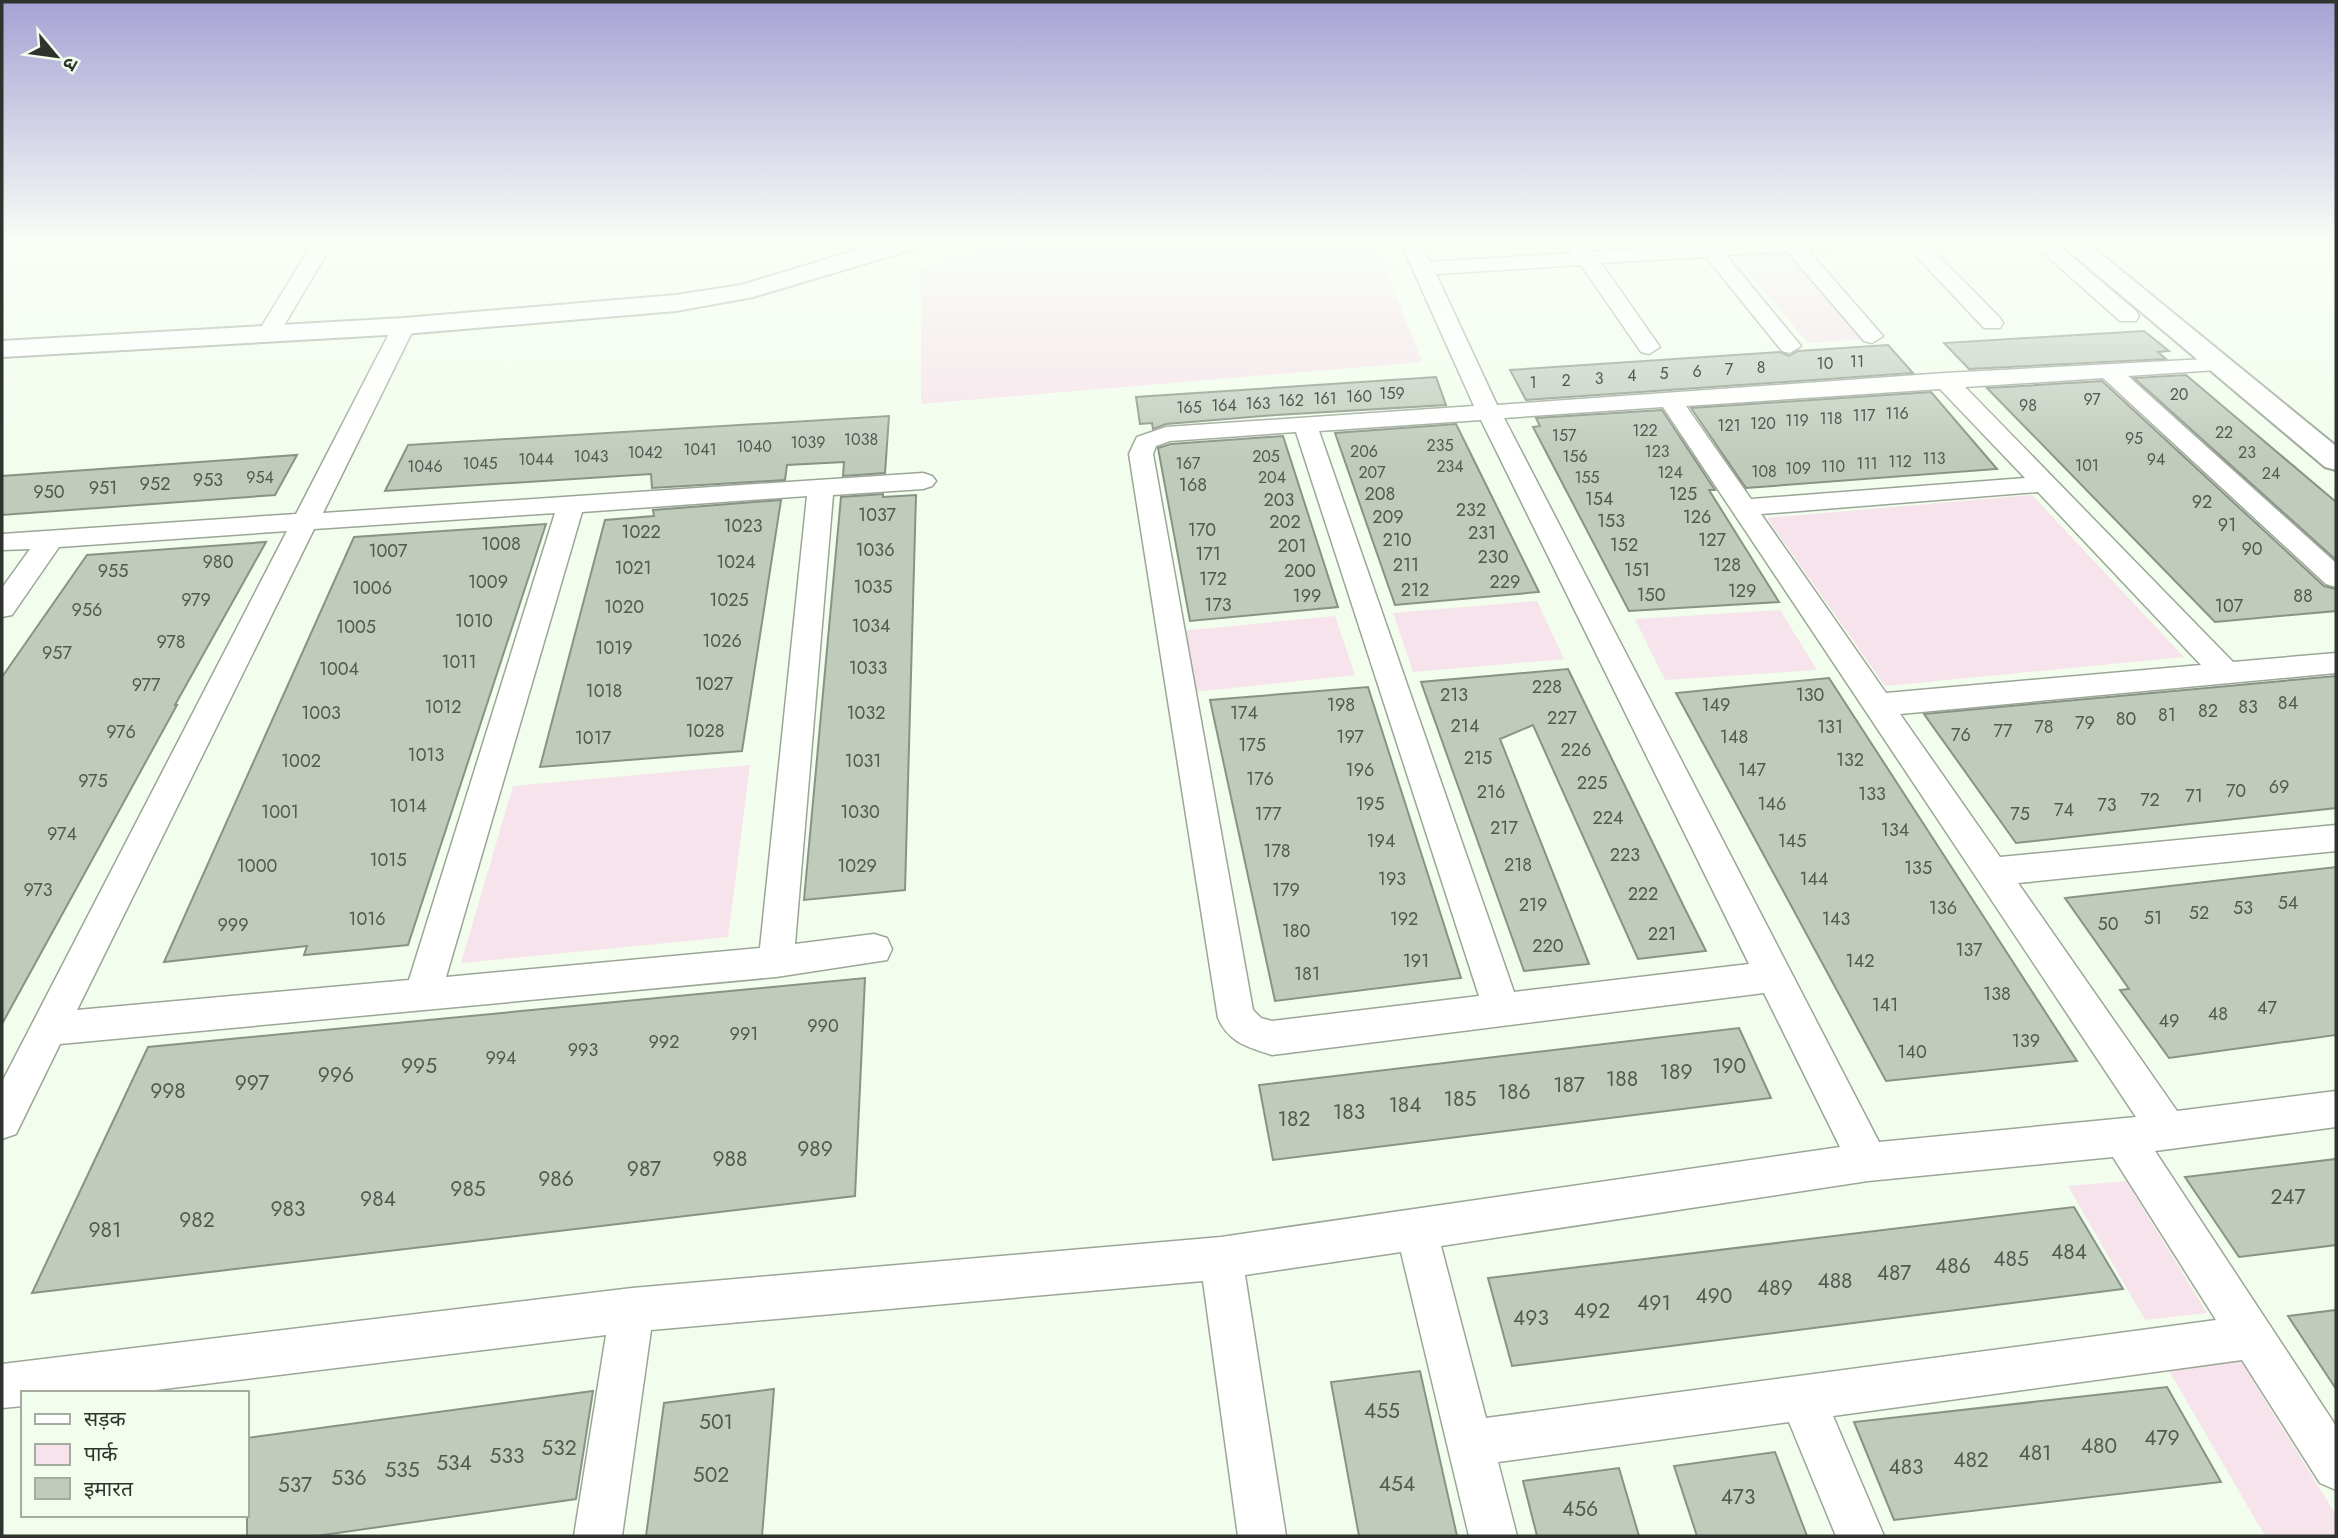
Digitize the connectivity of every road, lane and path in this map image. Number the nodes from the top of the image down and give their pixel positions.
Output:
1 (279, 313) edge
2 (371, 313) edge
3 (555, 313) edge
4 (1444, 313) edge
5 (1625, 313) edge
6 (1763, 313) edge
7 (1852, 313) edge
8 (1982, 313) edge
9 (2124, 313) edge
10 (2156, 313) edge
11 (2175, 313) edge
12 (2128, 316) dead end
13 (273, 323) junction
14 (1992, 323) dead end
15 (2, 327) edge
16 (404, 327) junction
17 (1872, 336) dead end
18 (1790, 346) dead end
19 (1649, 348) dead end
20 (2, 349) edge
21 (2217, 363) junction
22 (2109, 372) junction
23 (1945, 380) junction
24 (1669, 399) junction
25 (1489, 413) junction
26 (1306, 427) junction
27 (2336, 445) edge
28 (2336, 461) edge
29 (923, 481) dead end
30 (2044, 484) junction
31 (821, 486) junction
32 (571, 504) junction
33 (1742, 508) junction
34 (305, 522) junction
35 (50, 540) junction
36 (2, 542) edge
37 (2336, 578) edge
38 (2, 608) edge
39 (2336, 663) edge
40 (2227, 673) junction
41 (1876, 705) junction
42 (2336, 838) edge
43 (1991, 872) junction
44 (874, 949) dead end
45 (776, 962) junction
46 (1773, 976) junction
47 (422, 995) junction
48 (1502, 1009) junction
49 (48, 1030) junction
50 (2336, 1109) edge
51 (2, 1121) edge
52 (2167, 1130) junction
53 (2123, 1137) junction
54 (1868, 1162) junction
55 (1416, 1230) junction
56 (1222, 1258) junction
57 (632, 1310) junction
58 (2252, 1337) junction
59 (2, 1386) edge
60 (1802, 1398) junction
61 (1470, 1443) junction
62 (2334, 1461) edge
63 (598, 1536) edge
64 (1262, 1536) edge
65 (1493, 1536) edge
66 (1860, 1536) edge

1 - 13 street
2 - 13 street
3 - 16 street
4 - 25 street
5 - 19 street
6 - 18 street
7 - 17 street
8 - 14 street
9 - 12 street
10 - 21 street
11 - 27 street
13 - 15 street
13 - 16 street
13 - 20 street
16 - 34 street
21 - 22 street
21 - 28 street
22 - 23 street
22 - 37 street
23 - 24 street
23 - 30 street
24 - 25 street
24 - 33 street
25 - 26 street
25 - 46 street
26 - 48 street
26 - 48 street
29 - 31 street
30 - 33 street
30 - 40 street
31 - 32 street
31 - 45 street
32 - 34 street
32 - 47 street
33 - 41 street
34 - 35 street
34 - 49 street
35 - 36 street
35 - 38 street
39 - 40 street
40 - 41 street
41 - 43 street
42 - 43 street
43 - 52 street
44 - 45 street
45 - 47 street
46 - 48 street
46 - 54 street
47 - 49 street
49 - 51 street
50 - 52 street
52 - 53 street
53 - 54 street
53 - 58 street
54 - 55 street
55 - 56 street
55 - 61 street
56 - 57 street
56 - 64 street
57 - 59 street
57 - 63 street
58 - 60 street
58 - 62 street
60 - 61 street
60 - 66 street
61 - 65 street

